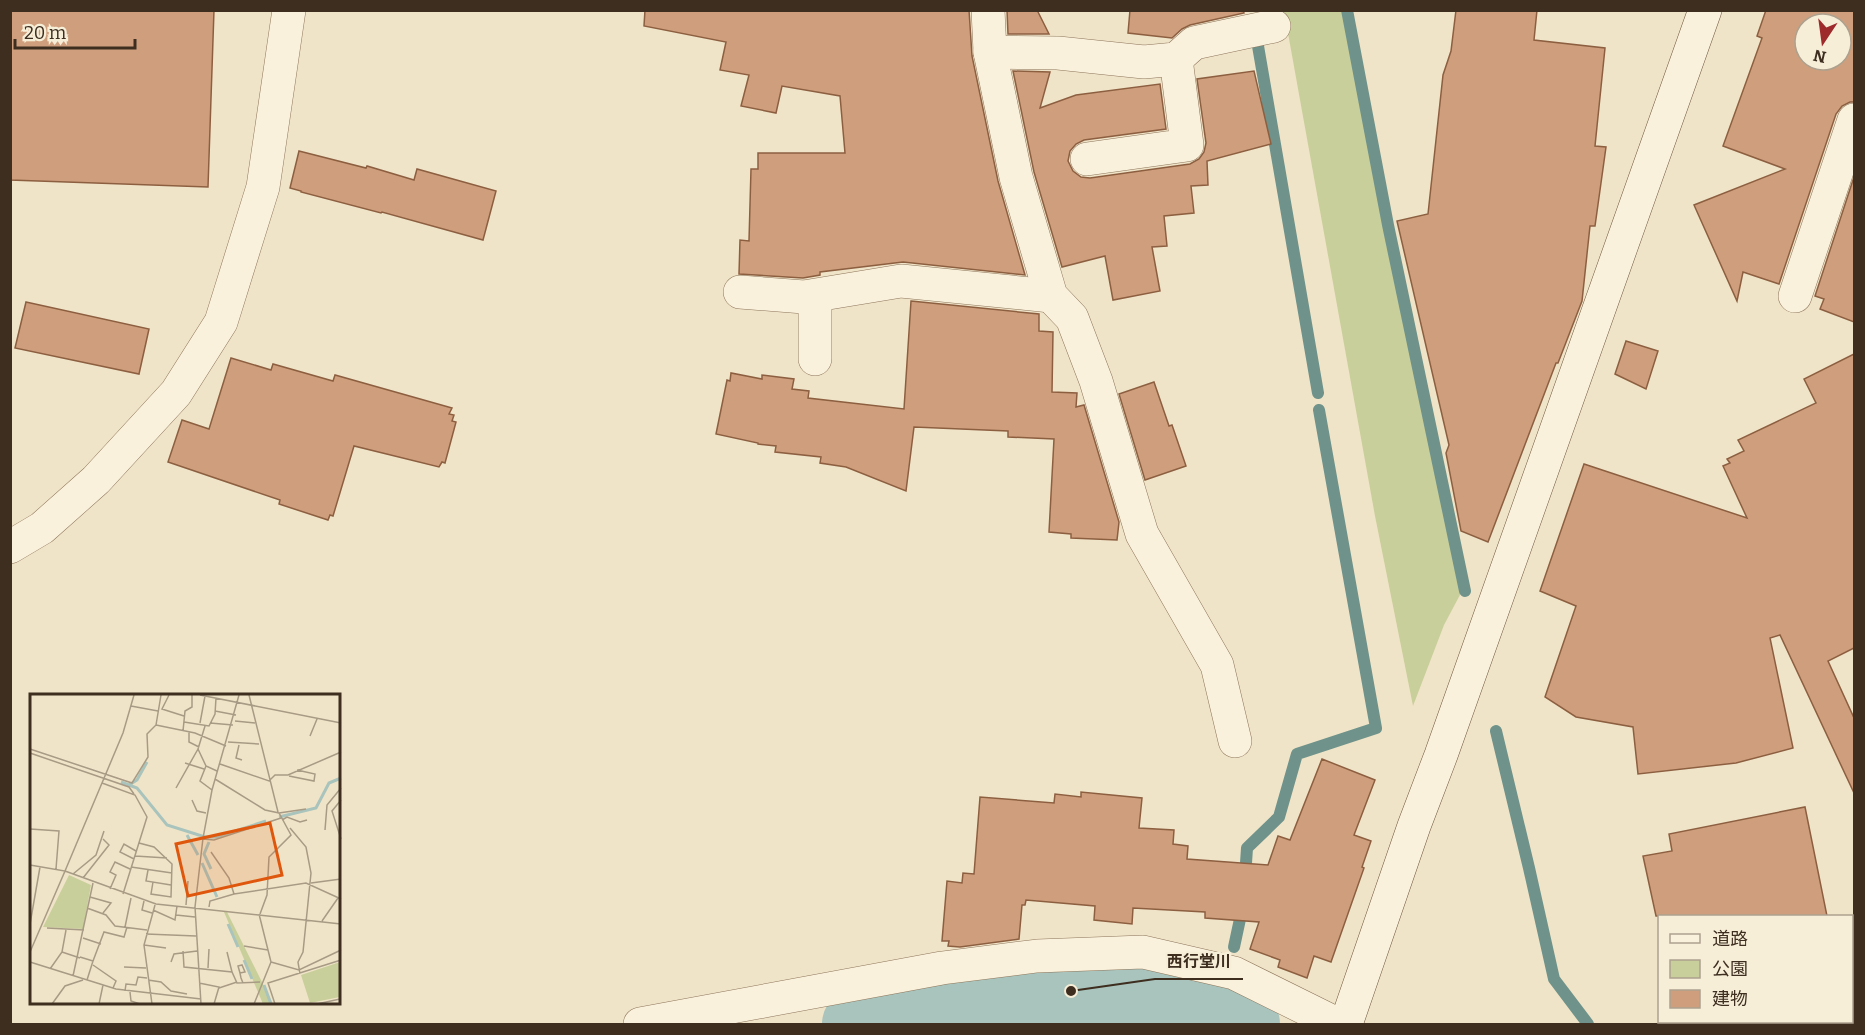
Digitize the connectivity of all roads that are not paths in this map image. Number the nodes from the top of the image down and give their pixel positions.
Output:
1 (289, 10) edge
2 (988, 10) edge
3 (1705, 10) edge
4 (1274, 26) dead end
5 (990, 52) junction
6 (1176, 59) junction
7 (1854, 120) edge
8 (1087, 159) dead end
9 (740, 292) dead end
10 (816, 296) junction
11 (1051, 296) junction
12 (1795, 296) dead end
13 (815, 359) dead end
14 (10, 547) edge
15 (1235, 741) dead end
16 (640, 1024) edge
17 (1336, 1024) edge
18 (1346, 1024) edge

1 - 14 street
2 - 5 street
3 - 18 street
4 - 6 street
5 - 6 street
5 - 11 street
6 - 8 street
7 - 12 street
9 - 10 street
10 - 11 street
10 - 13 street
11 - 15 street
16 - 17 street

